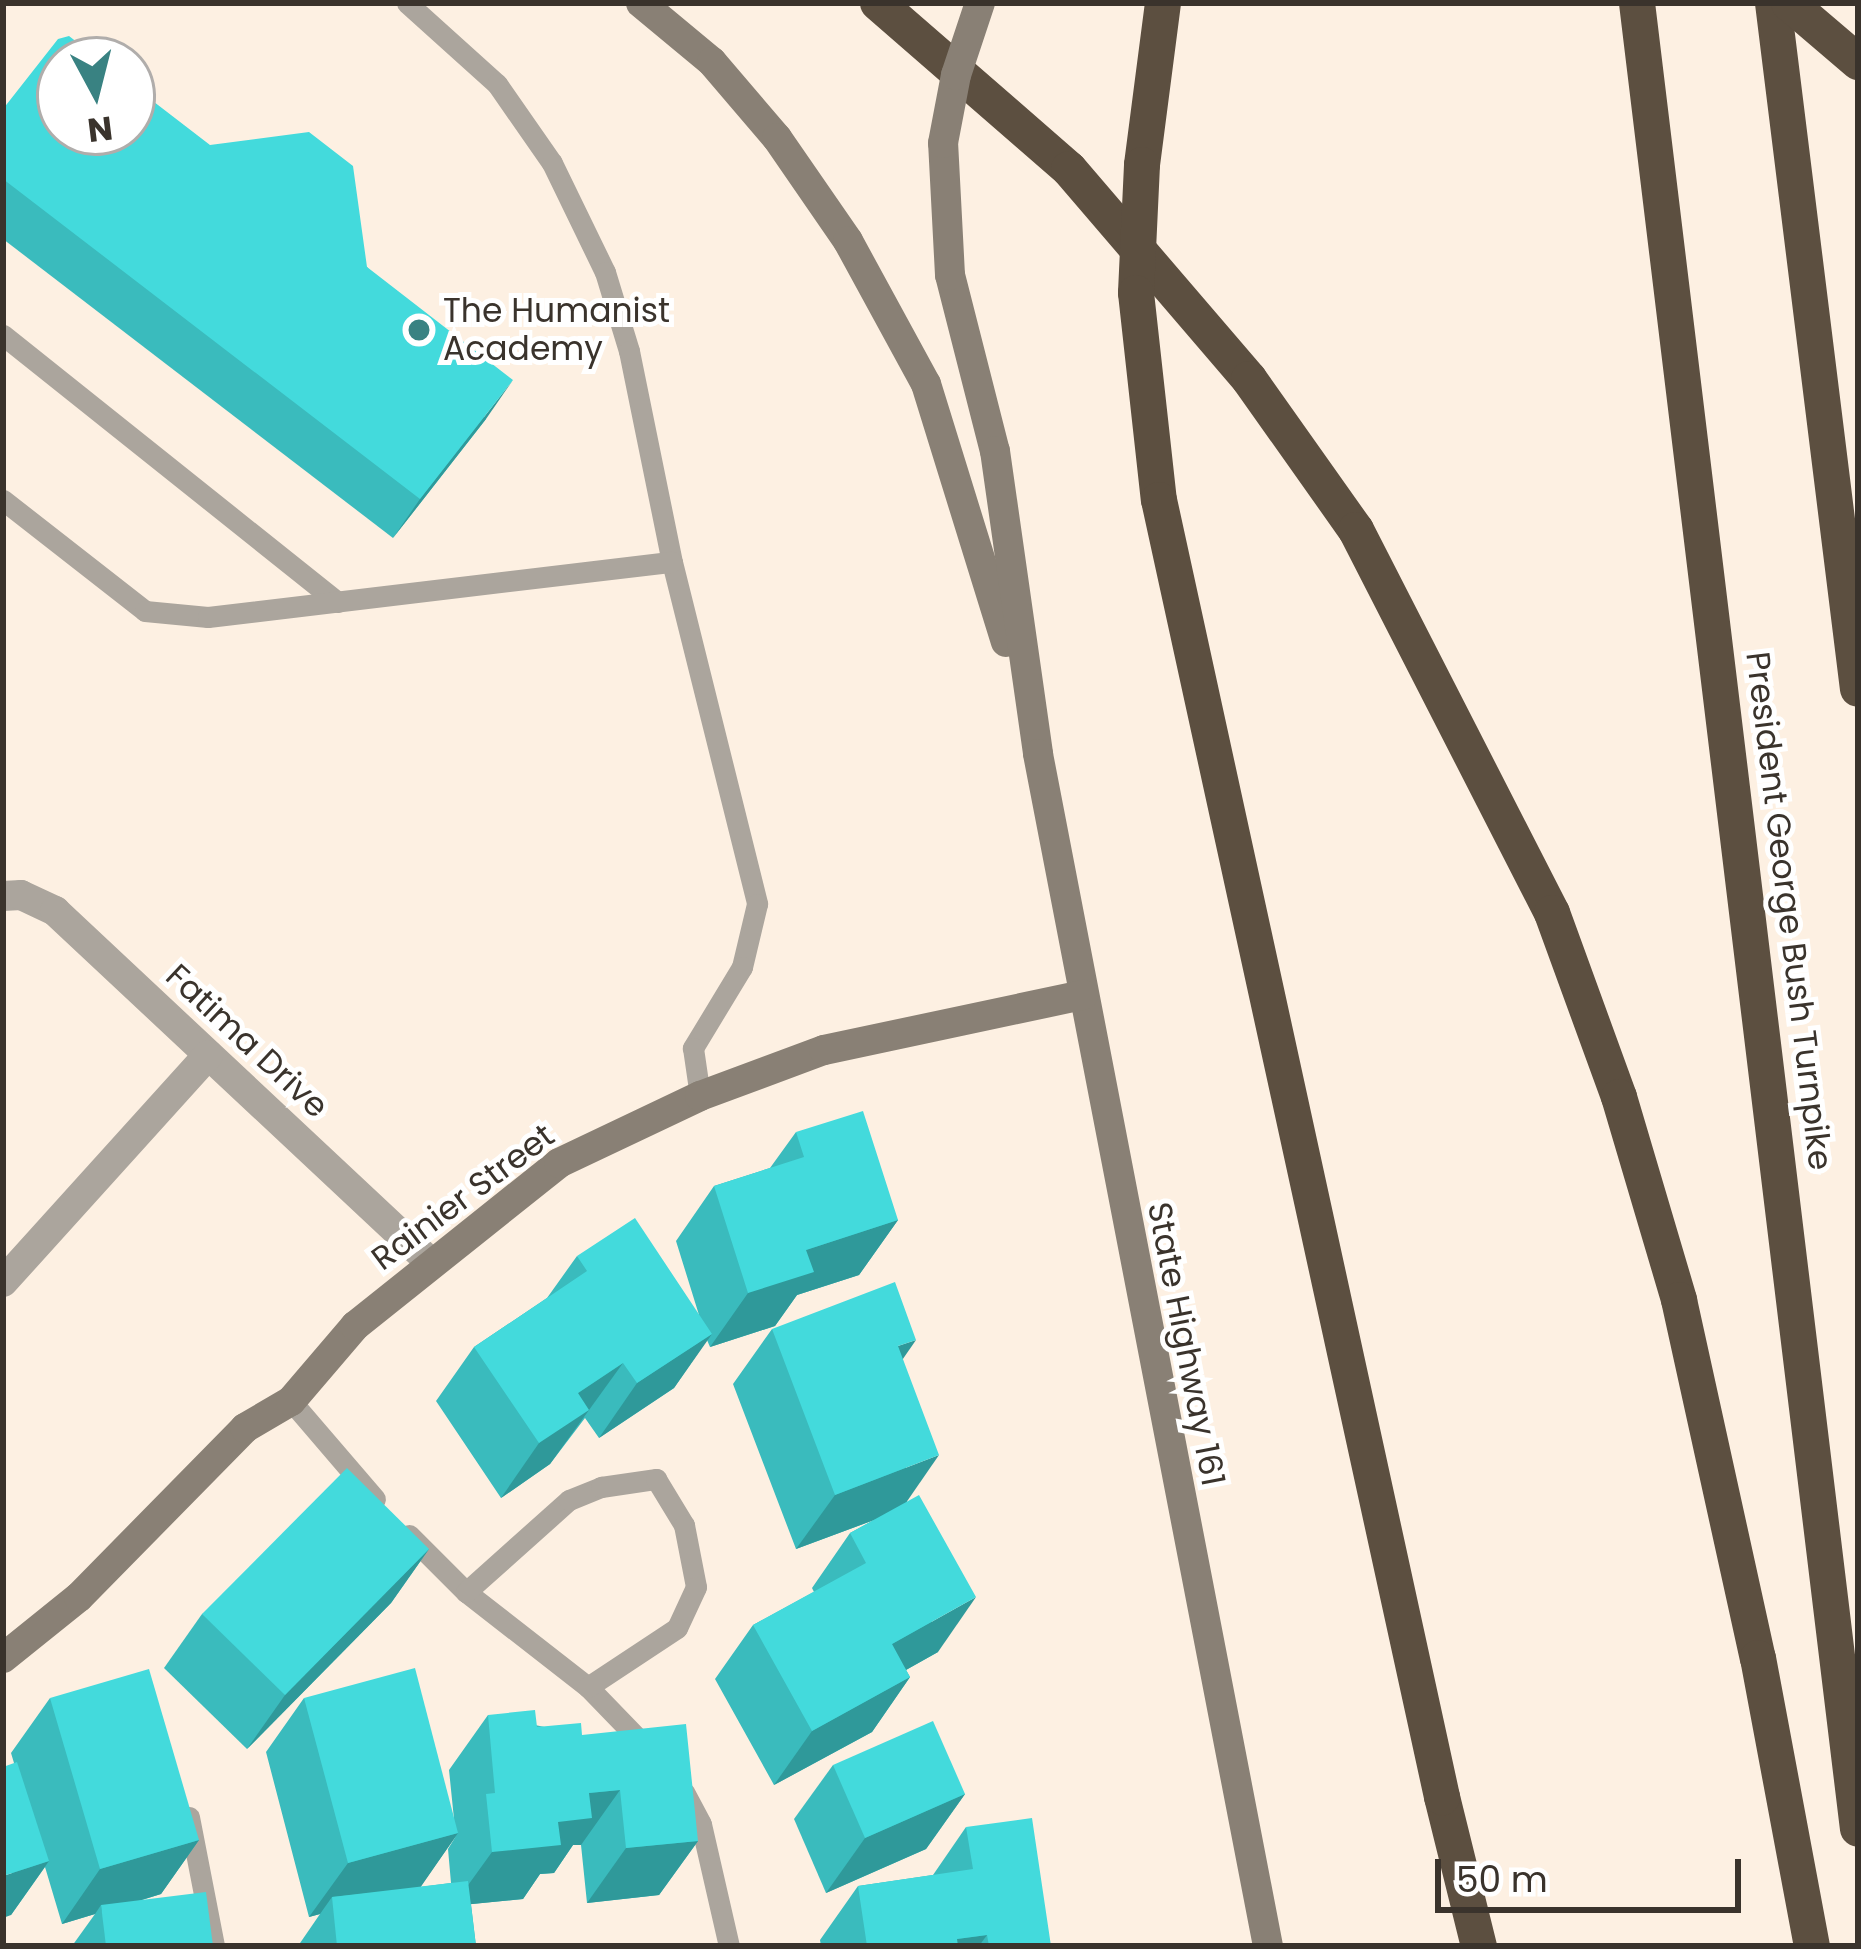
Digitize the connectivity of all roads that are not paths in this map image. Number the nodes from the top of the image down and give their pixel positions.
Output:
1 (407, 3) edge
2 (641, 3) edge
3 (878, 3) edge
4 (980, 3) edge
5 (1163, 3) edge
6 (1636, 3) edge
7 (1773, 3) edge
8 (1789, 3) edge
9 (1858, 62) edge
10 (3, 335) edge
11 (3, 500) edge
12 (672, 562) junction
13 (338, 602) junction
14 (1858, 688) edge
15 (1038, 754) junction
16 (3, 896) edge
17 (1083, 995) junction
18 (208, 1055) junction
19 (700, 1096) junction
20 (430, 1262) junction
21 (3, 1282) edge
22 (291, 1401) junction
23 (466, 1592) junction
24 (3, 1658) edge
25 (588, 1688) junction
26 (188, 1815) edge
27 (1858, 1829) edge
28 (214, 1946) edge
29 (729, 1946) edge
30 (1268, 1946) edge
31 (1479, 1946) edge
32 (1812, 1946) edge

1 - 12 lane
2 - 15 main road
3 - 32 highway
4 - 15 main road, bridge
5 - 31 highway, bridge
6 - 27 highway, President George Bush Turnpike
7 - 14 highway
8 - 9 highway
10 - 13 lane
11 - 13 lane
12 - 13 lane
12 - 19 lane
15 - 17 main road, State Highway 161
16 - 18 street, Fatima Drive
17 - 19 main road, Rainier Street
17 - 30 main road, State Highway 161
18 - 20 street, Fatima Drive
18 - 21 street
19 - 20 main road, Rainier Street
20 - 22 main road, Rainier Street
22 - 23 lane
22 - 24 main road, Rainier Street
23 - 25 lane
23 - 25 lane
25 - 29 lane
26 - 28 lane

